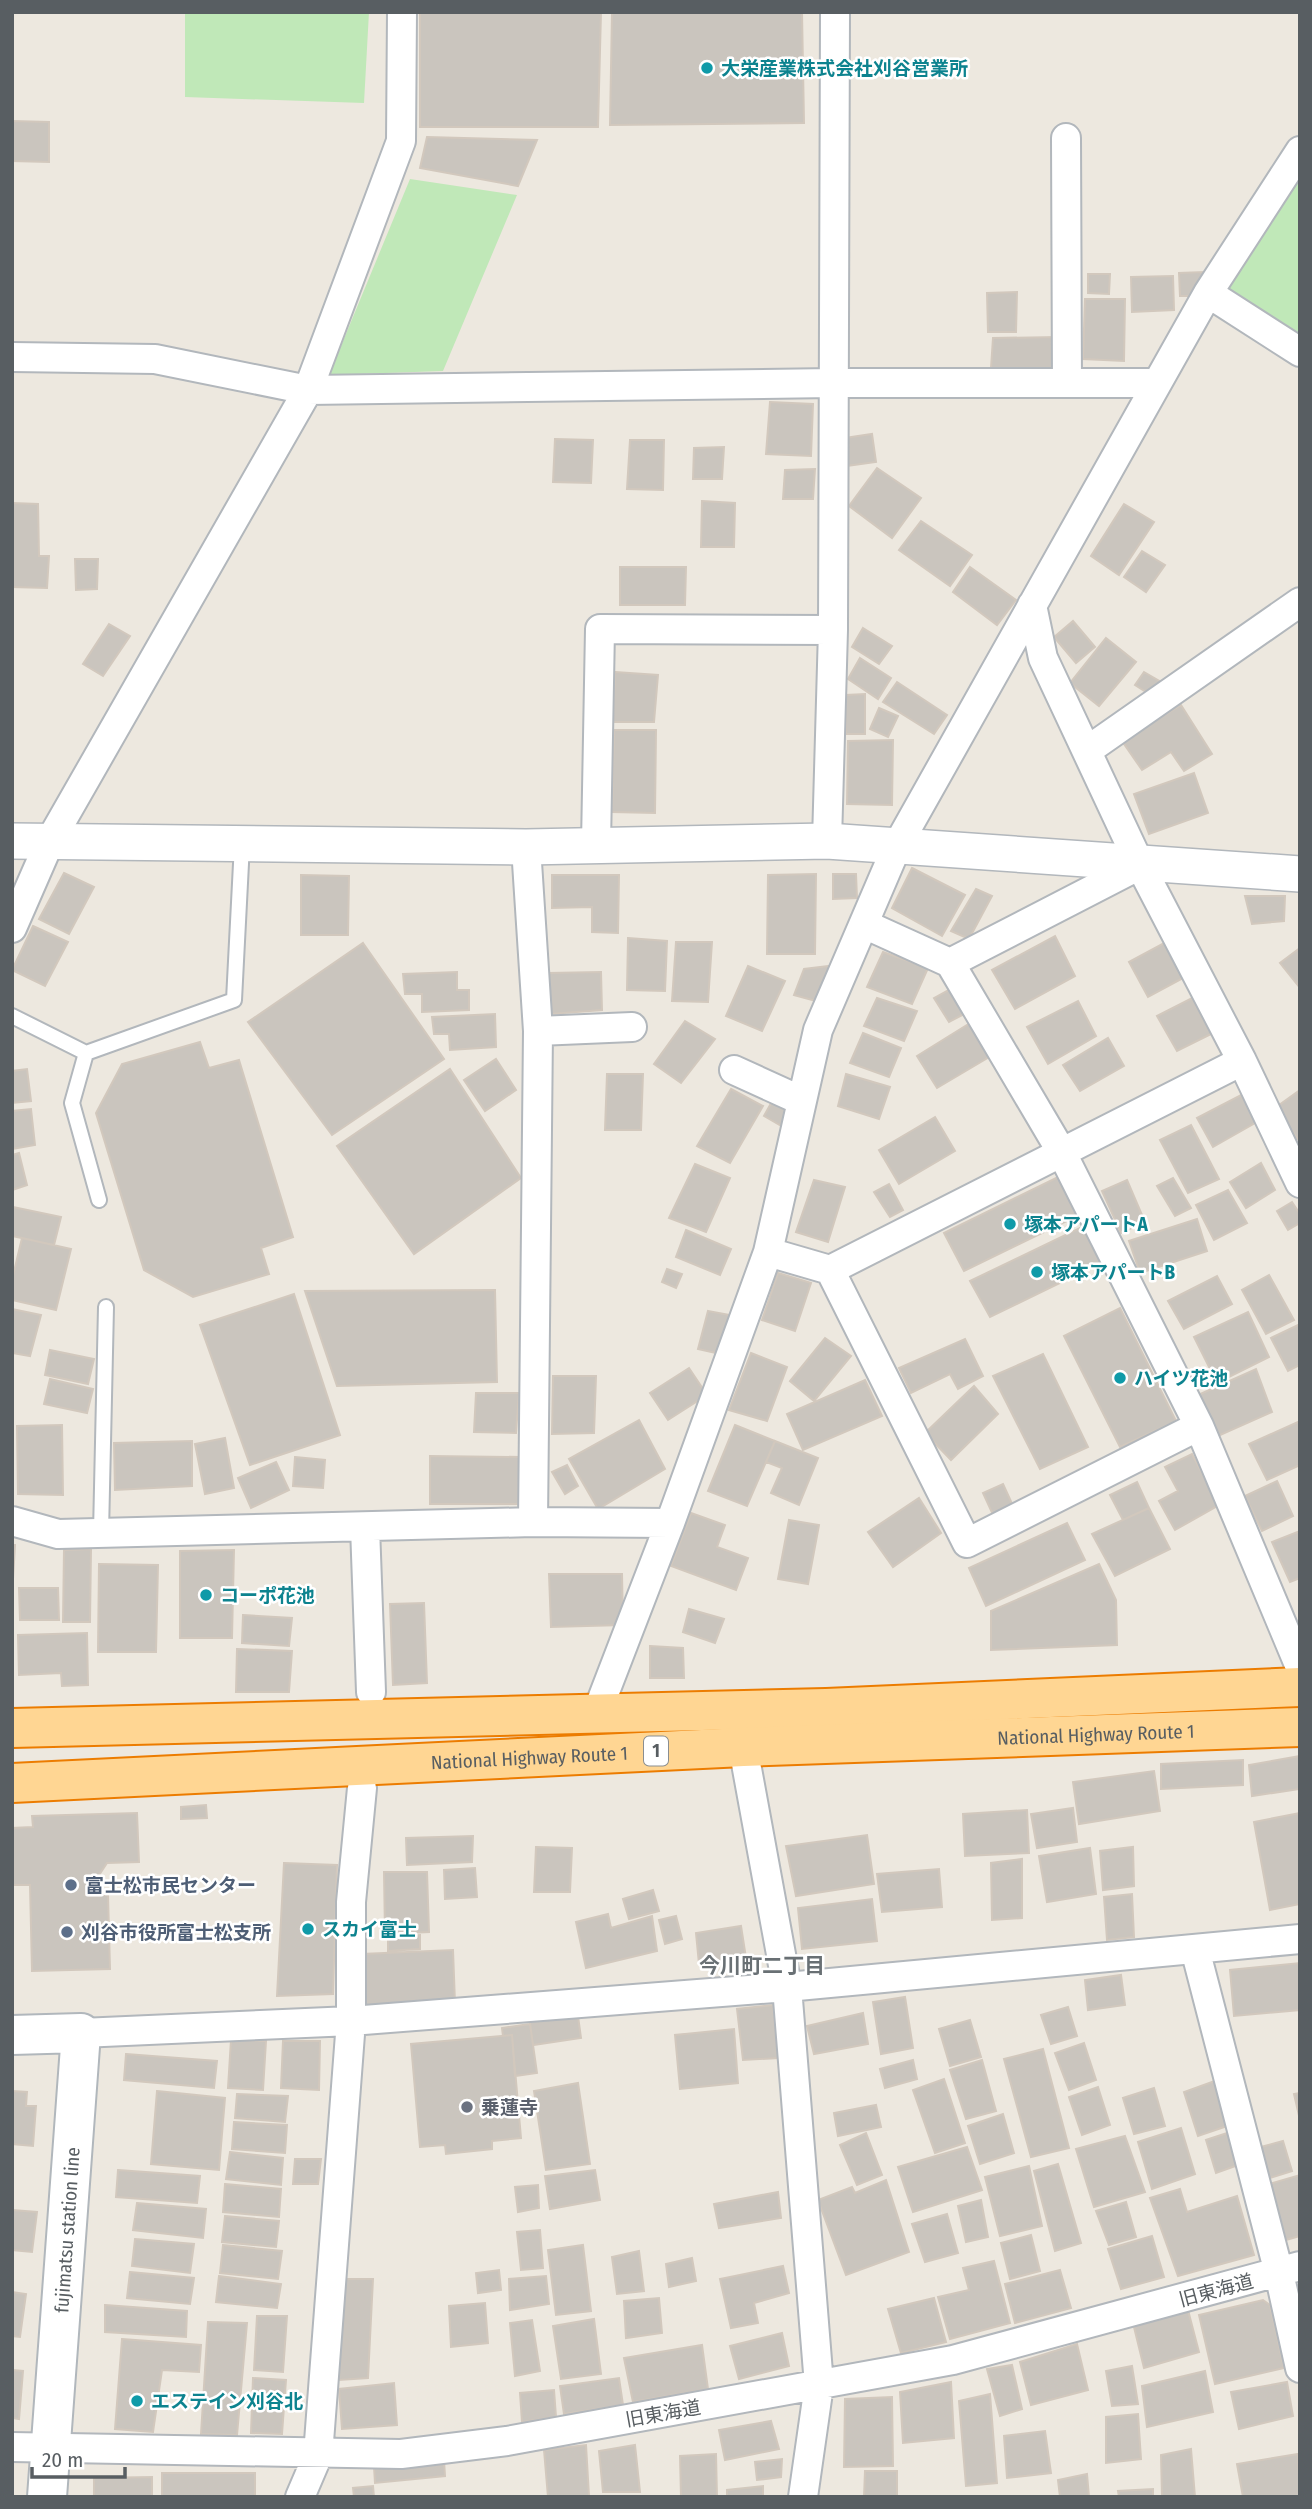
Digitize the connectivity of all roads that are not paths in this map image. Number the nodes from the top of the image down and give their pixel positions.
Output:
1 (402, 12) edge
2 (835, 12) edge
3 (1066, 138) dead end
4 (1300, 151) edge
5 (1208, 293) junction
6 (1300, 352) edge
7 (12, 357) edge
8 (833, 383) junction
9 (1067, 383) junction
10 (1156, 383) junction
11 (308, 390) junction
12 (1300, 603) edge
13 (1032, 605) junction
14 (832, 630) junction
15 (1088, 750) junction
16 (12, 841) edge
17 (50, 841) junction
18 (827, 841) junction
19 (242, 843) junction
20 (596, 844) junction
21 (526, 846) junction
22 (897, 846) junction
23 (1140, 865) junction
24 (1300, 874) edge
25 (864, 924) junction
26 (12, 928) edge
27 (950, 963) junction
28 (12, 1016) edge
29 (632, 1027) dead end
30 (538, 1031) junction
31 (86, 1053) junction
32 (1242, 1061) junction
33 (734, 1070) dead end
34 (802, 1101) junction
35 (1061, 1151) junction
36 (1300, 1183) edge
37 (99, 1200) dead end
38 (768, 1252) junction
39 (830, 1270) junction
40 (106, 1307) dead end
41 (1199, 1426) junction
42 (12, 1521) edge
43 (533, 1522) junction
44 (670, 1523) junction
45 (365, 1527) junction
46 (101, 1533) junction
47 (1300, 1667) edge
48 (1300, 1687) edge
49 (371, 1692) dead end
50 (596, 1715) junction
51 (1300, 1727) edge
52 (12, 1728) edge
53 (743, 1747) junction
54 (12, 1783) edge
55 (362, 1788) dead end
56 (1300, 1940) edge
57 (1195, 1949) junction
58 (787, 1987) junction
59 (351, 2021) junction
60 (81, 2032) junction
61 (12, 2035) edge
62 (1289, 2269) edge
63 (1300, 2368) edge
64 (819, 2385) junction
65 (12, 2447) edge
66 (52, 2449) junction
67 (318, 2455) junction
68 (47, 2497) edge
69 (299, 2497) edge
70 (803, 2497) edge

1 - 11 street
2 - 8 street
3 - 9 street
4 - 5 street
5 - 6 street
5 - 10 street
7 - 11 street
8 - 9 street
8 - 11 street
8 - 14 street
9 - 10 street
10 - 13 street
11 - 17 street
12 - 15 street
13 - 15 street
13 - 22 street
14 - 18 street
14 - 20 street
15 - 23 street
16 - 17 street
17 - 19 street
17 - 26 street
18 - 20 street
18 - 22 street
19 - 21 street
19 - 31 lane
20 - 21 street
21 - 30 street
22 - 23 street
22 - 25 street
23 - 24 street
23 - 27 street
23 - 32 street
25 - 27 street
25 - 34 street
27 - 35 street
28 - 31 lane
29 - 30 street
30 - 43 street
31 - 37 lane
32 - 35 street
32 - 36 street
33 - 34 street
34 - 38 street
35 - 39 street
35 - 41 street
38 - 39 street
38 - 44 street
39 - 41 street
40 - 46 lane
41 - 47 street
42 - 46 street
43 - 44 street
43 - 45 street
44 - 50 street
45 - 46 street
45 - 49 street
48 - 50 highway, National Highway Route 1 / 1
50 - 52 highway, National Highway Route 1 / 1
51 - 53 highway, National Highway Route 1 / 1
53 - 54 highway, National Highway Route 1 / 1
53 - 58 street
55 - 59 street
56 - 57 street
57 - 58 street
57 - 62 street
58 - 59 street
58 - 64 street
59 - 60 street
59 - 67 street
60 - 61 main road
60 - 66 main road, fujimatsu station line
62 - 63 street
62 - 64 street, 旧東海道
64 - 67 street, 旧東海道
64 - 70 street
65 - 66 street, 旧東海道
66 - 67 street, 旧東海道
66 - 68 main road, fujimatsu station line
67 - 69 street

